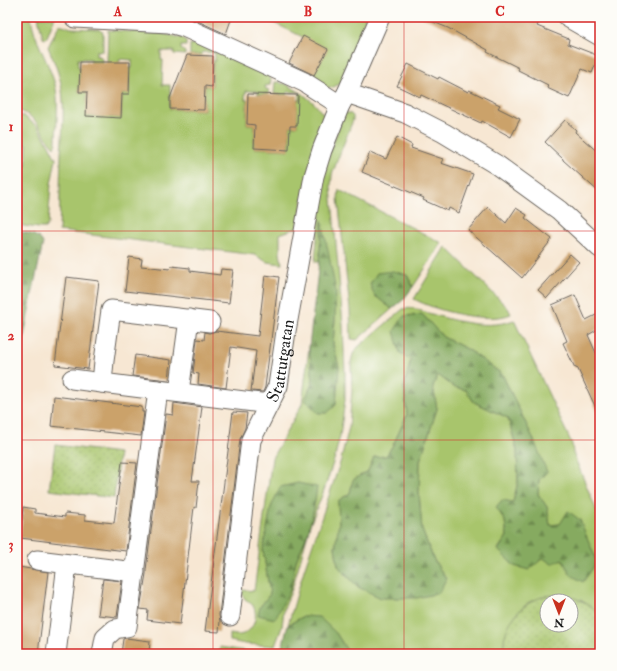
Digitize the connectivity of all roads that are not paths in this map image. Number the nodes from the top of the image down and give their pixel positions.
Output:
1 (74, 17) edge
2 (380, 17) edge
3 (567, 17) edge
4 (600, 36) edge
5 (344, 99) junction
6 (600, 248) edge
7 (189, 319) junction
8 (210, 322) dead end
9 (72, 379) dead end
10 (102, 383) junction
11 (158, 390) junction
12 (179, 392) junction
13 (269, 404) junction
14 (37, 560) dead end
15 (67, 564) junction
16 (135, 572) junction
17 (230, 616) dead end
18 (56, 654) edge
19 (102, 654) edge

1 - 5 street
2 - 5 street, Stattutgatan
3 - 4 street
5 - 6 street
5 - 13 street, Stattutgatan
7 - 8 street
7 - 10 street
7 - 12 street
9 - 10 street
10 - 11 street
11 - 12 street
11 - 16 street
12 - 13 street
13 - 17 street, Stattutgatan
14 - 15 street
15 - 16 street
15 - 18 street
16 - 19 street

